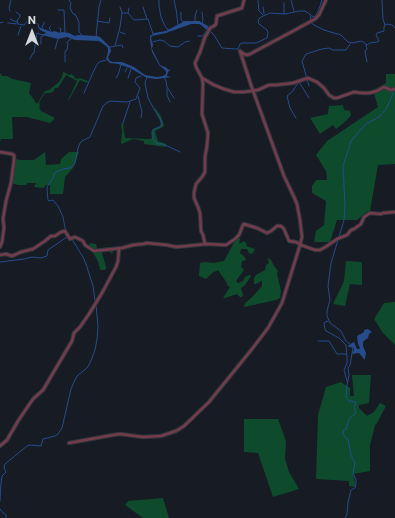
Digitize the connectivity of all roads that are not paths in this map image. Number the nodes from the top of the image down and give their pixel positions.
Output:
1 (244, 0) edge
2 (326, 0) edge
3 (202, 78) junction
4 (395, 90) edge
5 (253, 92) junction
6 (0, 152) edge
7 (395, 212) edge
8 (205, 244) junction
9 (300, 245) junction
10 (0, 247) edge
11 (119, 248) junction
12 (0, 255) edge
13 (69, 443) dead end
14 (0, 446) edge

1 - 3 street
2 - 5 street
3 - 5 street
3 - 8 street
4 - 5 street
5 - 9 street
6 - 10 street
7 - 9 street
8 - 9 street
8 - 11 street
9 - 13 street
11 - 12 street
11 - 14 street

